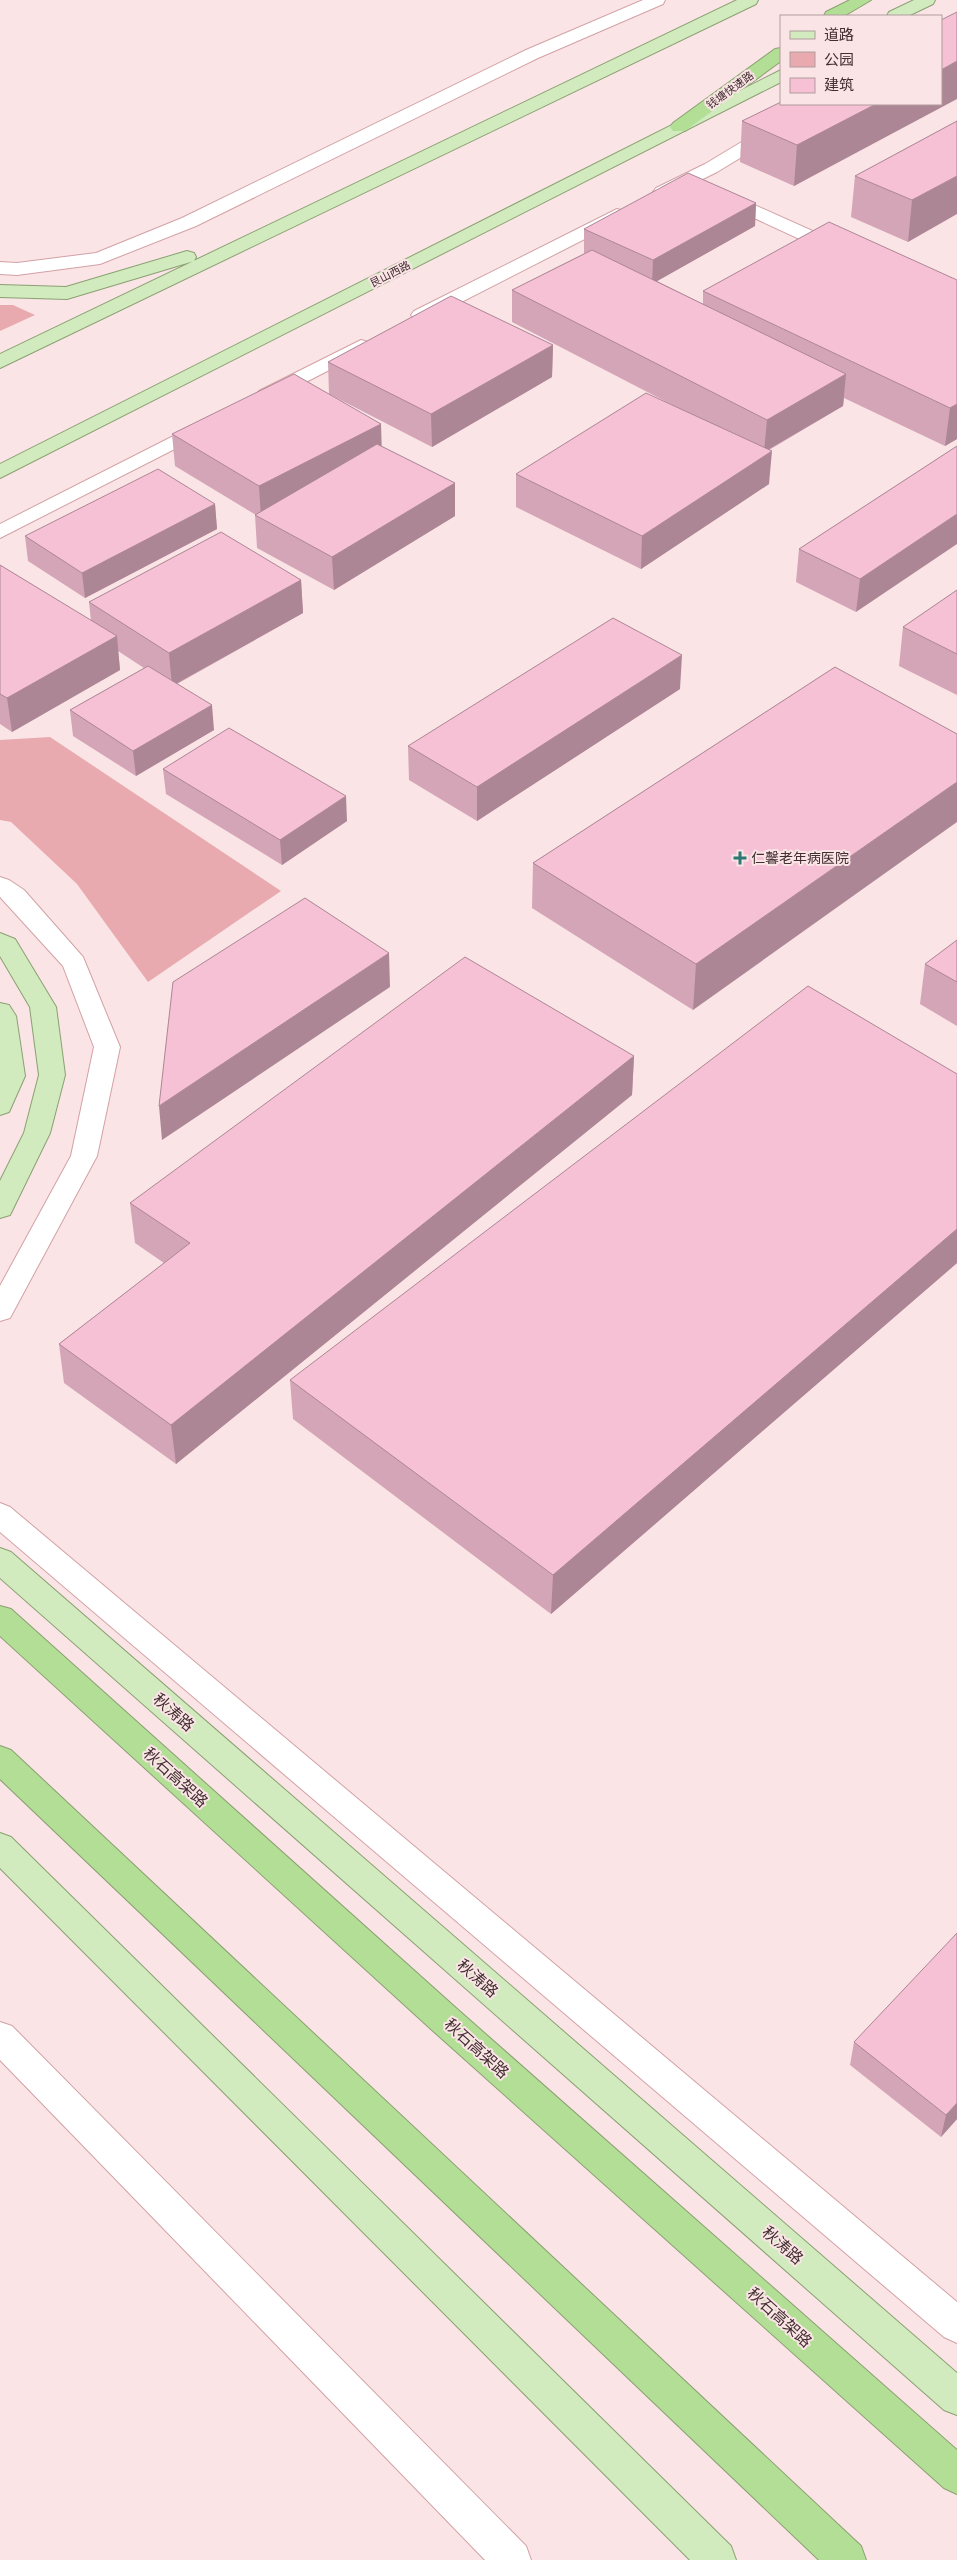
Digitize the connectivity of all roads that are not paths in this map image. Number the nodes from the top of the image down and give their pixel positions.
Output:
1 (657, 0) edge
2 (750, 0) edge
3 (863, 0) edge
4 (927, 0) edge
5 (834, 15) edge
6 (897, 15) edge
7 (780, 54) edge
8 (780, 76) edge
9 (815, 105) edge
10 (679, 127) junction
11 (686, 180) junction
12 (267, 232) junction
13 (858, 259) edge
14 (0, 268) edge
15 (0, 291) edge
16 (403, 324) edge
17 (377, 338) edge
18 (0, 362) edge
19 (245, 405) edge
20 (219, 419) edge
21 (0, 472) edge
22 (0, 532) edge
23 (0, 885) edge
24 (0, 941) edge
25 (0, 1012) edge
26 (0, 1106) edge
27 (0, 1208) edge
28 (0, 1311) edge
29 (0, 1515) edge
30 (0, 1560) edge
31 (0, 1618) edge
32 (0, 1759) edge
33 (0, 1847) edge
34 (0, 2037) edge
35 (957, 2325) edge
36 (957, 2397) edge
37 (957, 2475) edge
38 (512, 2560) edge
39 (717, 2560) edge
40 (847, 2560) edge

1 - 14 street
2 - 12 main road
3 - 5 highway
4 - 6 main road
7 - 10 highway, 钱塘快速路
8 - 10 main road, 艮山西路
9 - 11 street
10 - 21 main road, 艮山西路
11 - 13 street
11 - 16 street
12 - 15 main road
12 - 18 main road
17 - 19 street
20 - 22 street
23 - 28 street
24 - 27 main road
25 - 26 main road
29 - 35 street
30 - 36 main road, 秋涛路
31 - 37 highway, 秋石高架路
32 - 40 highway
33 - 39 main road
34 - 38 street

